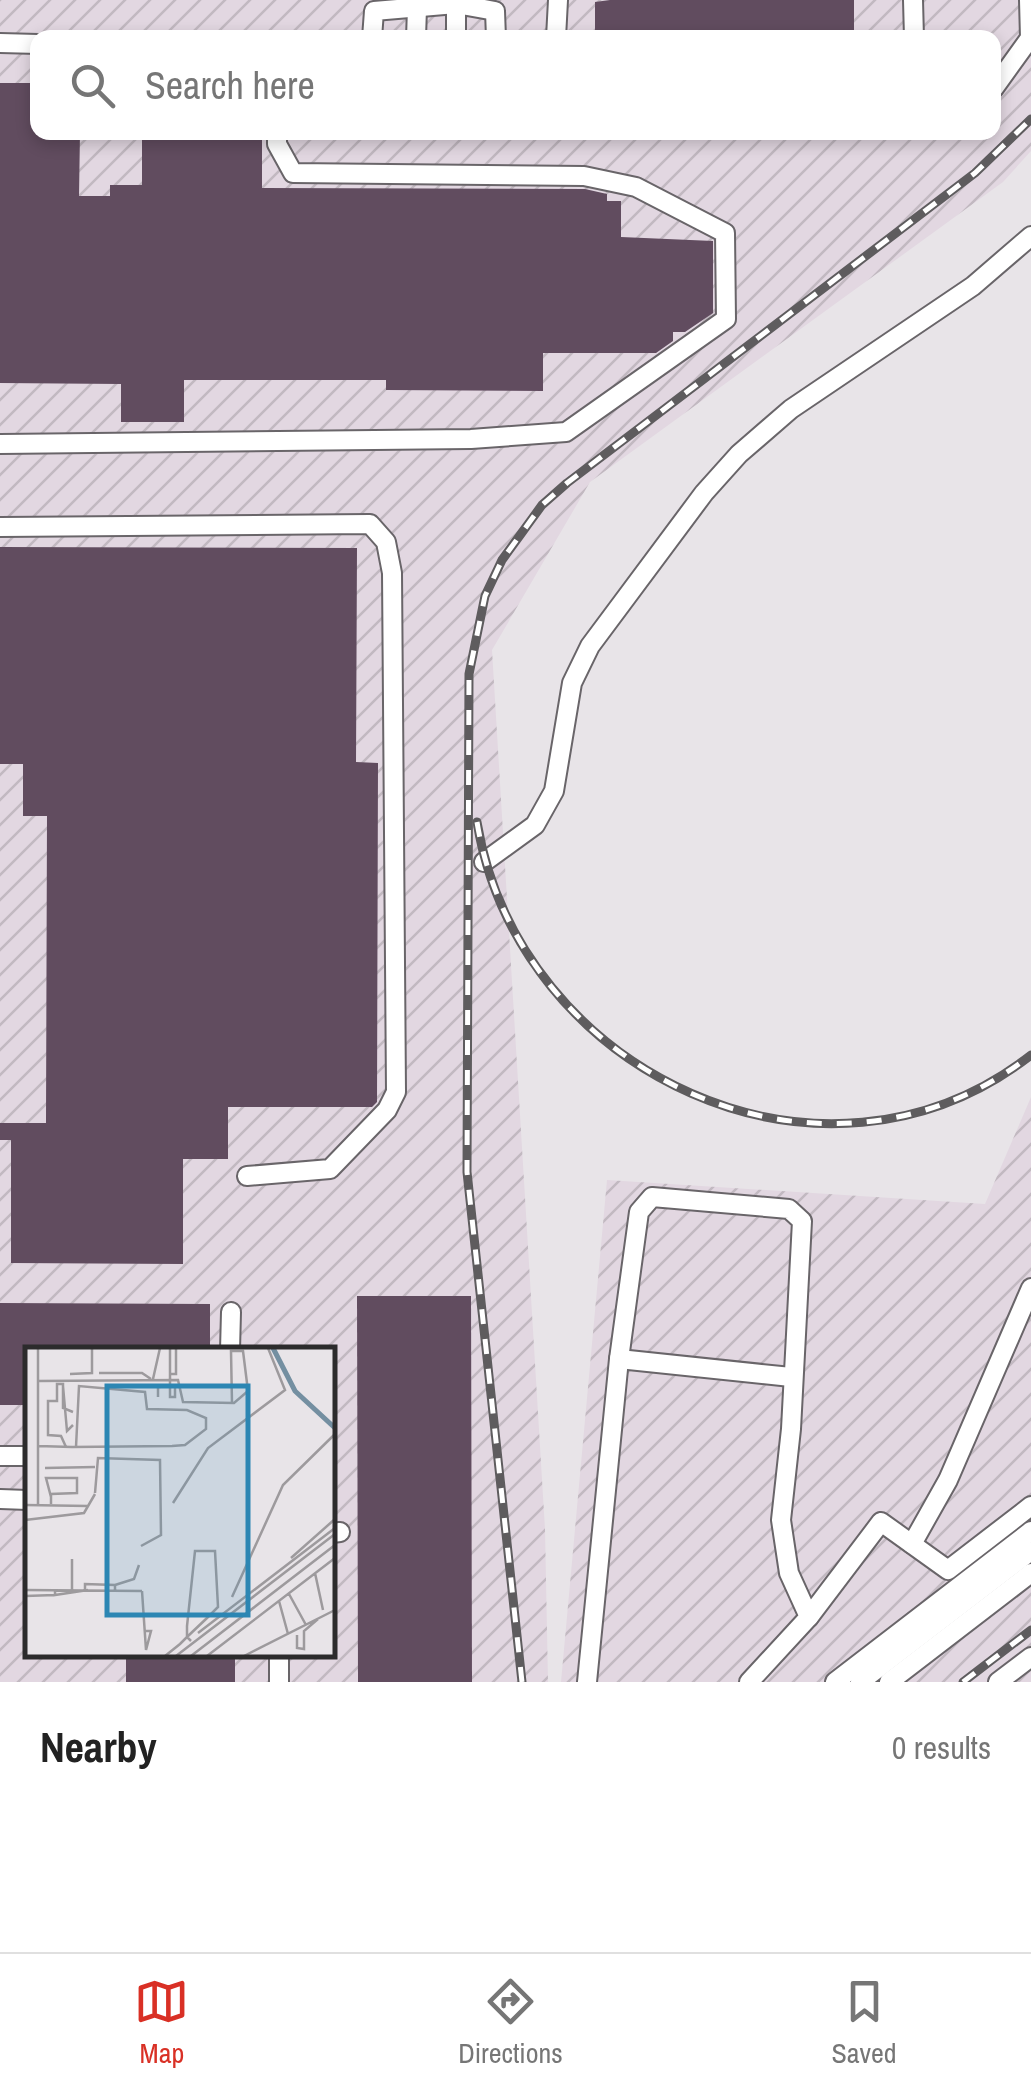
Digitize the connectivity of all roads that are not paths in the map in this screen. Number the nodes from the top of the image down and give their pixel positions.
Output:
1 (558, 0) edge
2 (913, 0) edge
3 (1029, 0) edge
4 (456, 2) edge
5 (417, 8) junction
6 (373, 30) edge
7 (416, 30) edge
8 (456, 30) edge
9 (496, 30) edge
10 (556, 30) edge
11 (914, 30) edge
12 (0, 43) edge
13 (30, 44) edge
14 (1001, 78) edge
15 (277, 140) edge
16 (1031, 236) edge
17 (0, 444) edge
18 (0, 527) edge
19 (484, 862) dead end
20 (247, 1176) dead end
21 (1031, 1288) edge
22 (232, 1312) dead end
23 (230, 1347) edge
24 (619, 1359) junction
25 (792, 1378) junction
26 (1031, 1506) edge
27 (1031, 1531) edge
28 (912, 1544) junction
29 (1031, 1550) edge
30 (1031, 1573) edge
31 (809, 1617) junction
32 (1031, 1657) edge
33 (587, 1682) edge
34 (749, 1682) edge
35 (835, 1682) edge
36 (860, 1682) edge
37 (889, 1682) edge
38 (998, 1682) edge

1 - 10 street
2 - 11 street
3 - 14 street
4 - 5 street
4 - 8 street
4 - 9 street
5 - 6 street
5 - 7 street
12 - 13 street
15 - 17 street
16 - 19 street
18 - 20 street
21 - 28 street
22 - 23 street
24 - 25 street
24 - 25 street
24 - 33 street
25 - 31 street
26 - 28 street
27 - 35 street
28 - 31 street
29 - 36 street
30 - 37 street
31 - 34 street
32 - 38 street

